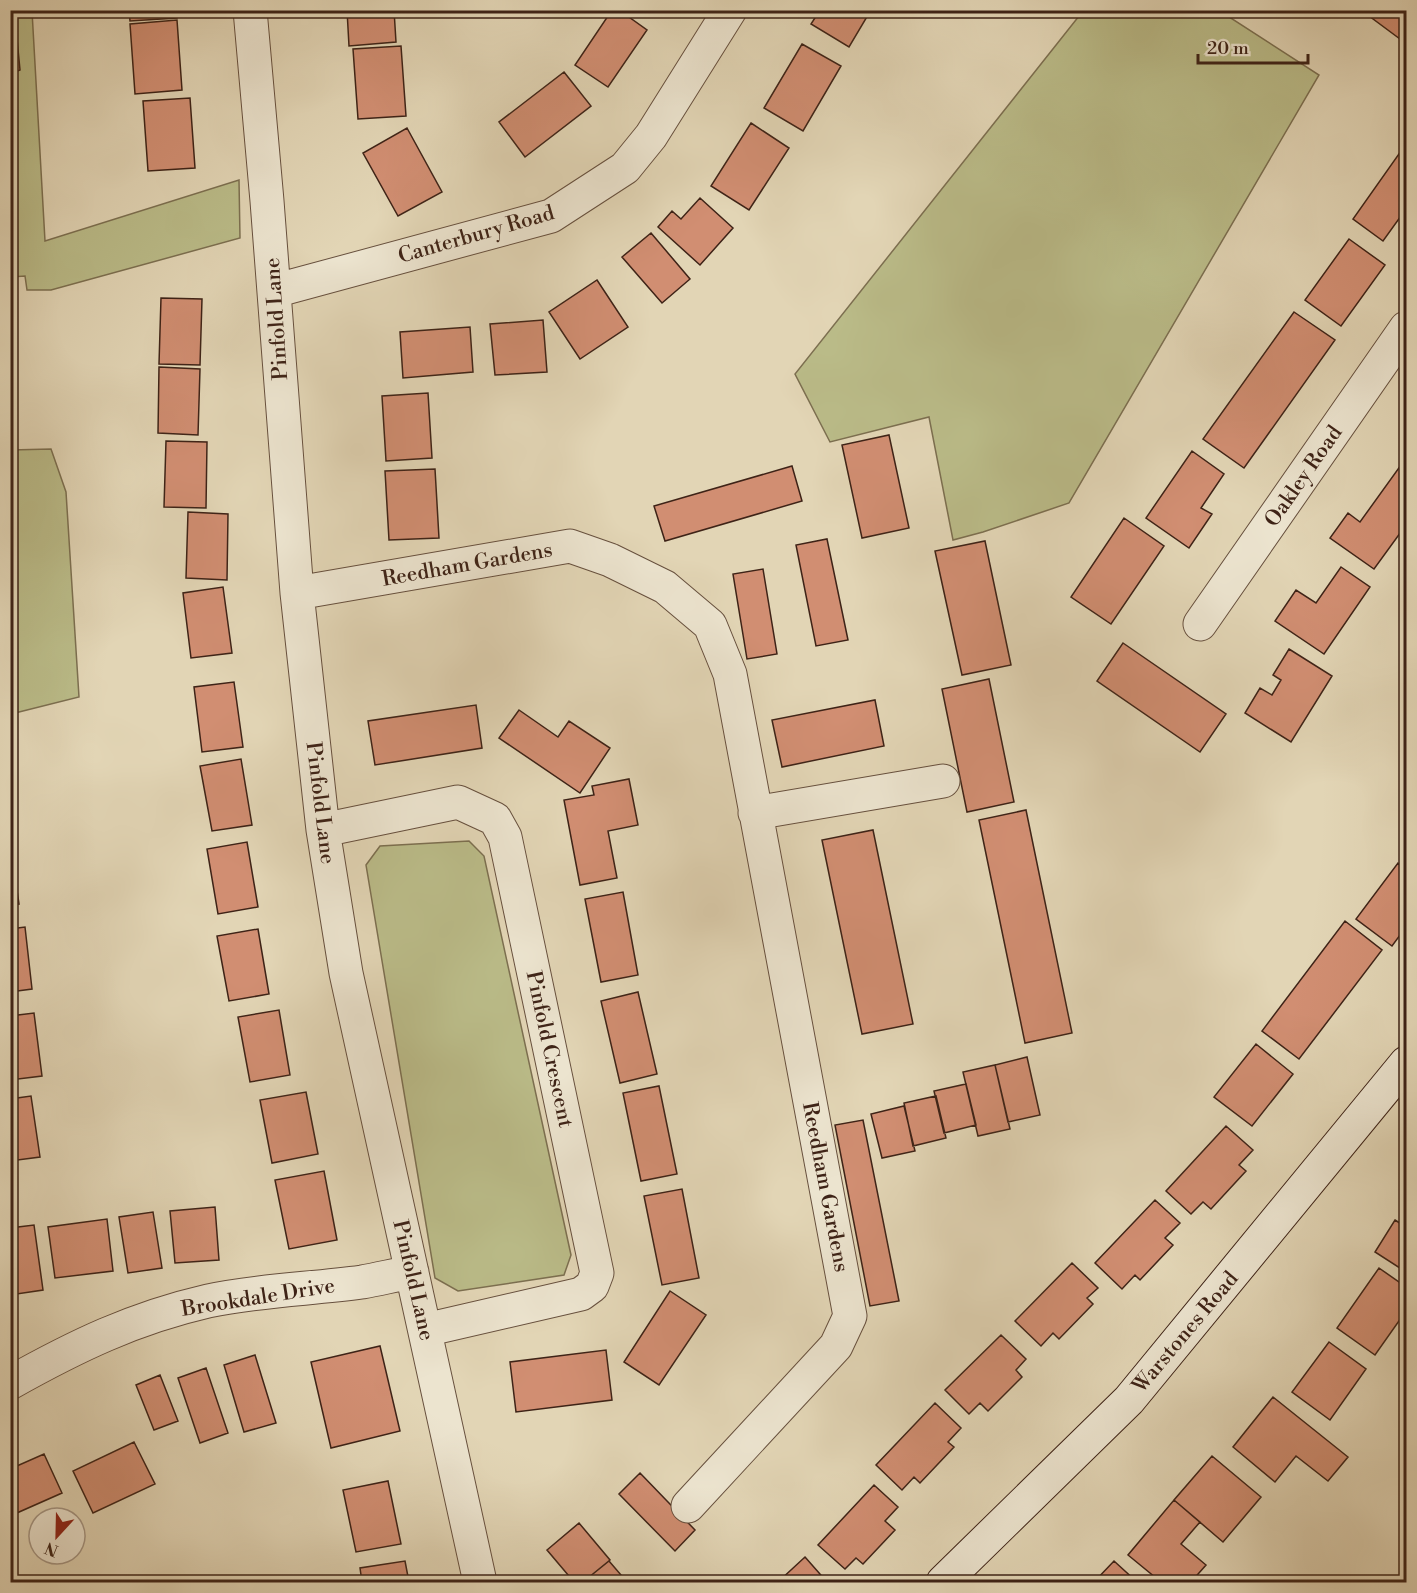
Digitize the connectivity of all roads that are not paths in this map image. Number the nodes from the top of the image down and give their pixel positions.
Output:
1 (250, 10) edge
2 (730, 10) edge
3 (274, 291) junction
4 (1407, 328) edge
5 (297, 593) junction
6 (1200, 624) dead end
7 (943, 781) dead end
8 (755, 813) junction
9 (323, 830) junction
10 (1407, 1064) edge
11 (412, 1272) junction
12 (425, 1330) junction
13 (10, 1383) edge
14 (688, 1506) dead end
15 (480, 1582) edge
16 (943, 1582) edge

1 - 3 street, Pinfold Lane
2 - 3 street, Canterbury Road
3 - 5 street, Pinfold Lane
4 - 6 street, Oakley Road
5 - 8 street, Reedham Gardens
5 - 9 street, Pinfold Lane
7 - 8 street
8 - 14 street, Reedham Gardens
9 - 11 street, Pinfold Lane
9 - 12 street, Pinfold Crescent
10 - 16 street, Warstones Road
11 - 12 street, Pinfold Lane
11 - 13 street, Brookdale Drive
12 - 15 street, Pinfold Lane

